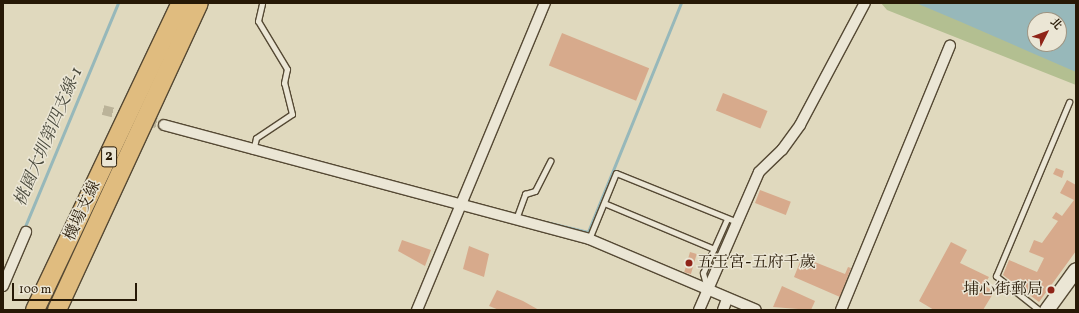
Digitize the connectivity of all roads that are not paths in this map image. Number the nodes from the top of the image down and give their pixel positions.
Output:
1 (181, 3) edge
2 (199, 3) edge
3 (262, 3) edge
4 (545, 3) edge
5 (865, 3) edge
6 (950, 46) dead end
7 (1070, 102) dead end
8 (164, 125) tunnel mouth
9 (253, 151) junction
10 (550, 161) dead end
11 (604, 203) junction
12 (461, 204) junction
13 (516, 219) junction
14 (732, 220) junction
15 (26, 232) dead end
16 (589, 239) junction
17 (714, 249) junction
18 (1076, 270) edge
19 (3, 286) edge
20 (1076, 286) edge
21 (707, 291) junction
22 (727, 299) junction
23 (35, 310) edge
24 (57, 310) edge
25 (417, 310) edge
26 (699, 310) edge
27 (723, 310) edge
28 (756, 310) edge
29 (841, 310) edge
30 (1039, 310) edge
31 (1047, 310) edge
32 (1058, 310) edge

1 - 23 highway, 機場支線 / 2
2 - 24 highway, 機場支線 / 2
3 - 9 lane
4 - 12 street
5 - 14 street
6 - 29 street
7 - 30 lane
8 - 9 street
9 - 12 street
10 - 13 lane
11 - 14 lane
11 - 16 lane
11 - 17 lane
12 - 13 street
12 - 25 street
13 - 16 street
14 - 17 lane
14 - 21 street
15 - 19 street
16 - 21 street
17 - 21 lane
18 - 31 main road
20 - 32 main road
21 - 22 street
21 - 26 street
22 - 27 street
22 - 28 street

